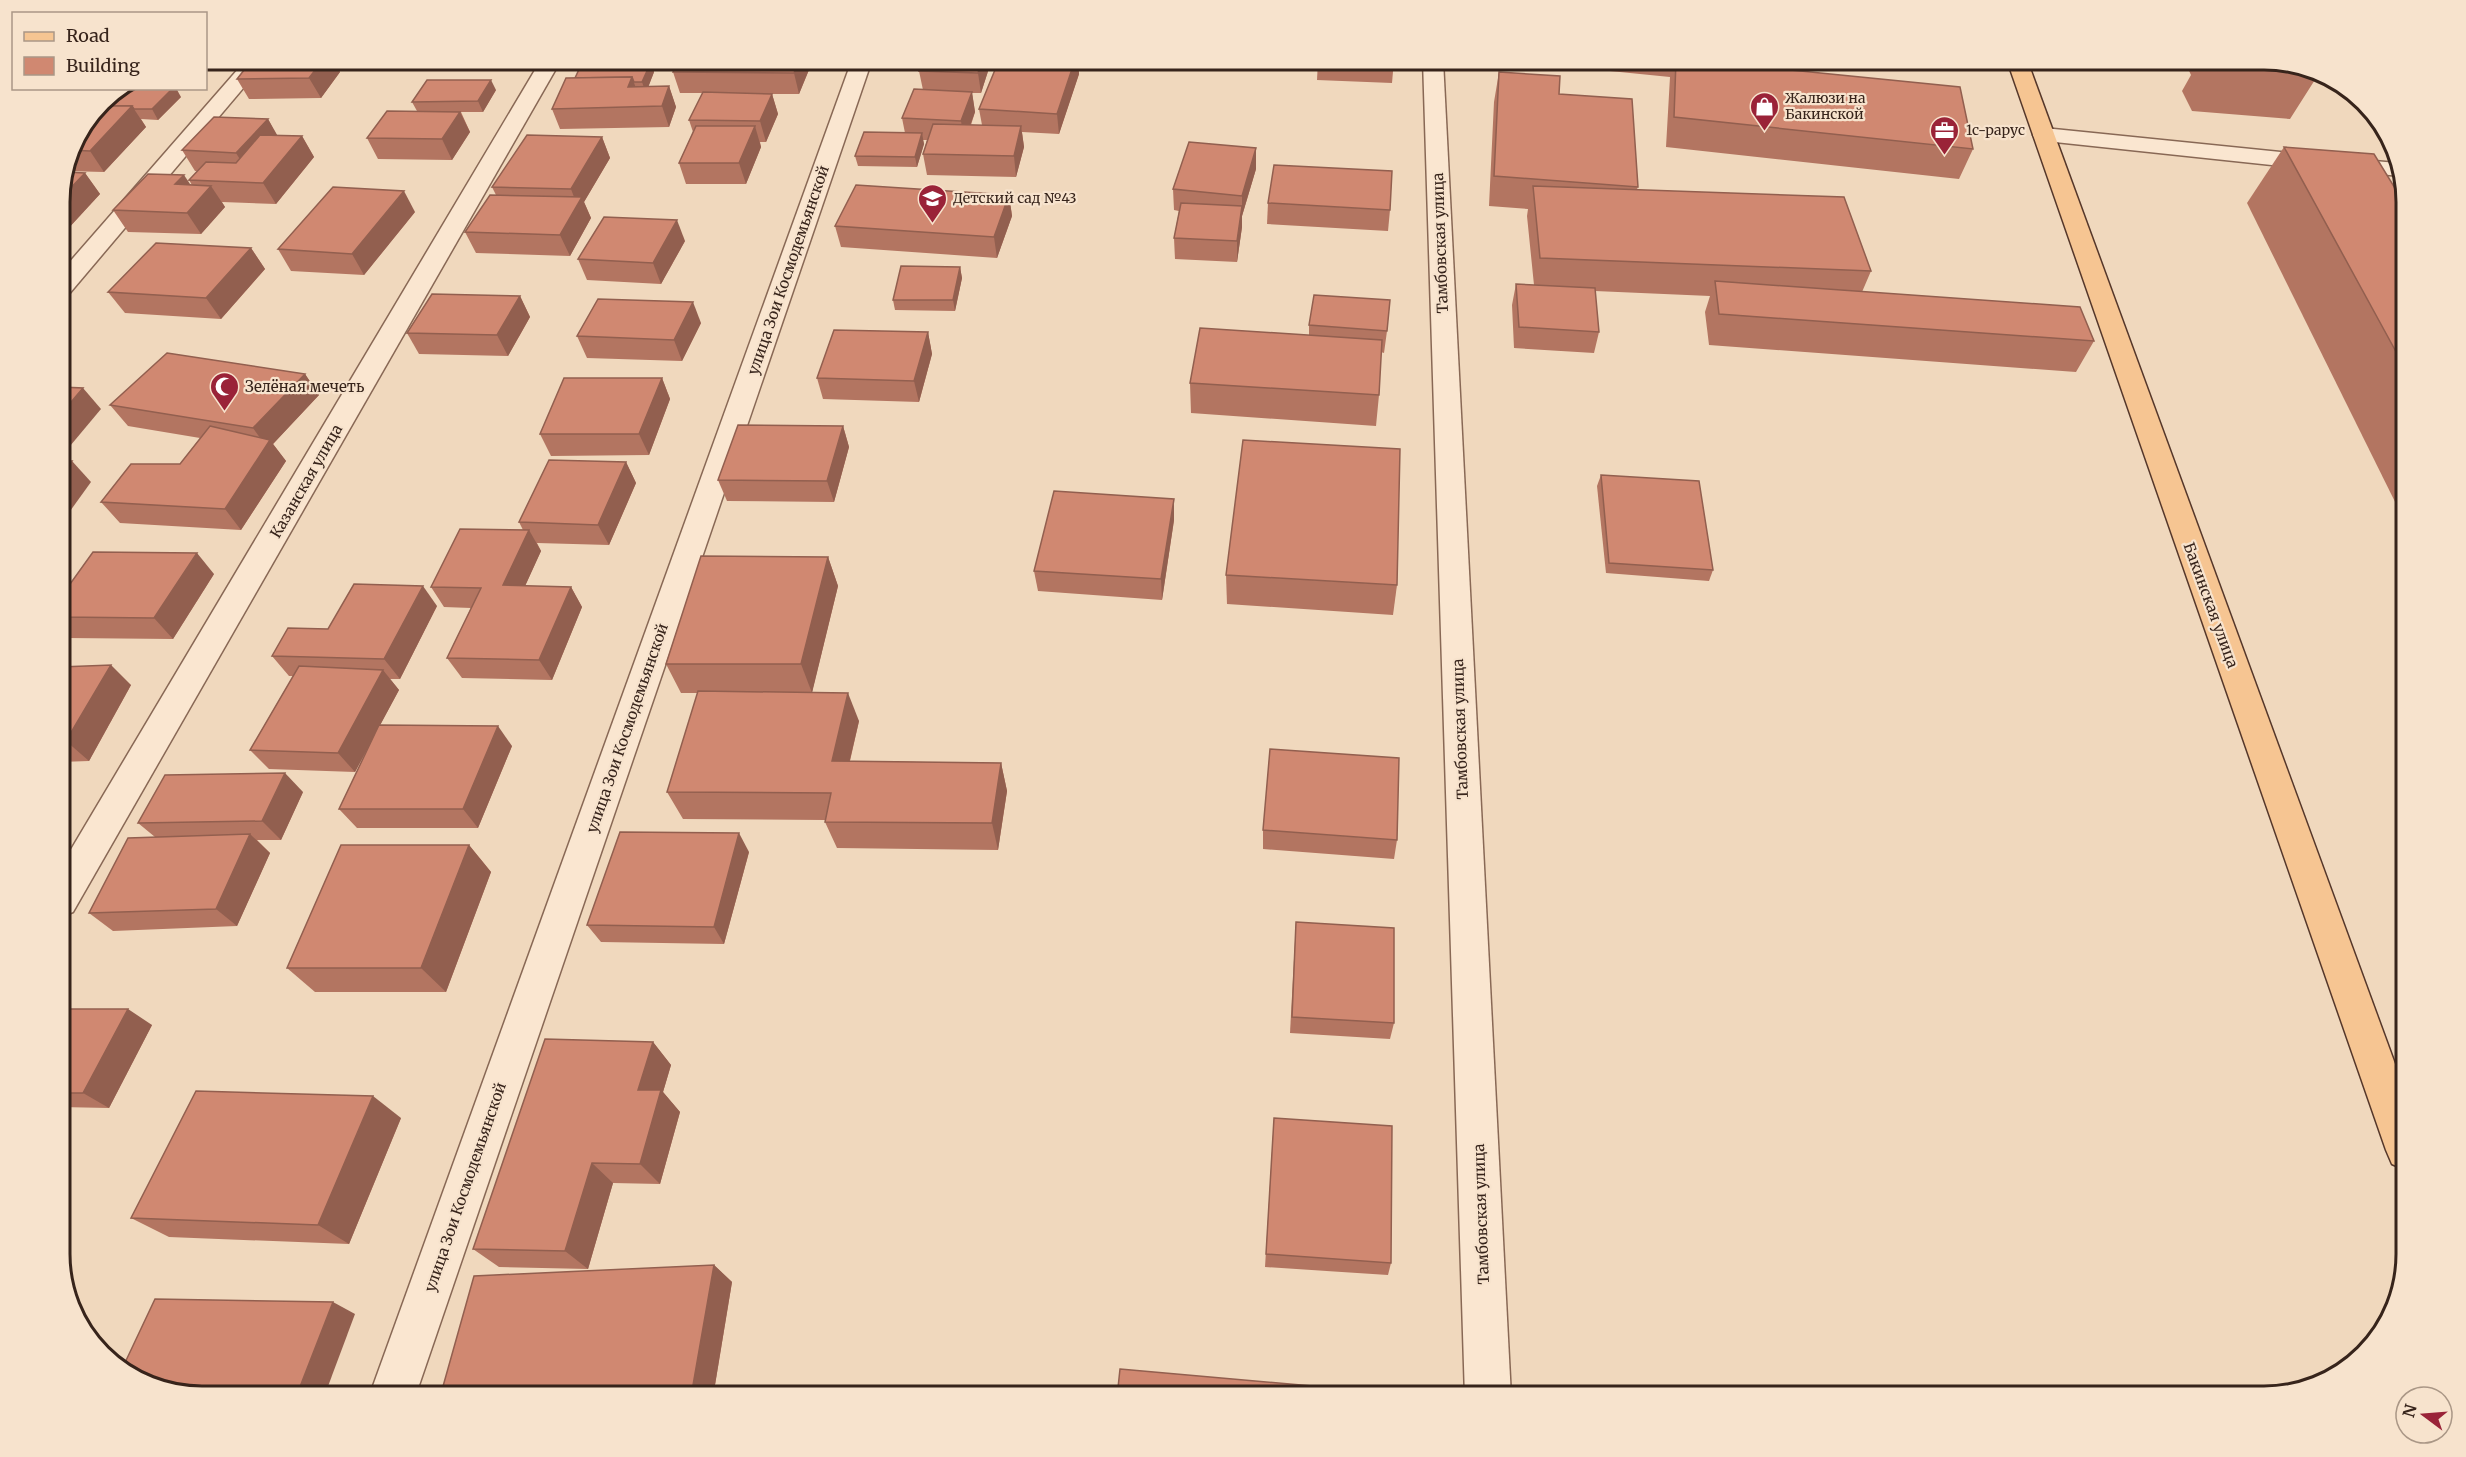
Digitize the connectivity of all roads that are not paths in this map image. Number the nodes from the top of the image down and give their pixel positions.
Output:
1 (248, 70) edge
2 (545, 70) edge
3 (858, 70) edge
4 (1433, 70) edge
5 (2021, 70) edge
6 (2044, 135) junction
7 (2363, 167) junction
8 (2391, 169) edge
9 (2376, 187) edge
10 (71, 276) edge
11 (71, 882) edge
12 (2396, 1122) edge
13 (396, 1386) edge
14 (1488, 1386) edge

1 - 10 street
2 - 11 street, Казанская улица
3 - 13 street, улица Зои Космодемьянской
4 - 14 street, Тамбовская улица
5 - 6 main road, Бакинская улица
6 - 7 street
6 - 12 main road, Бакинская улица
7 - 8 street
7 - 9 street

